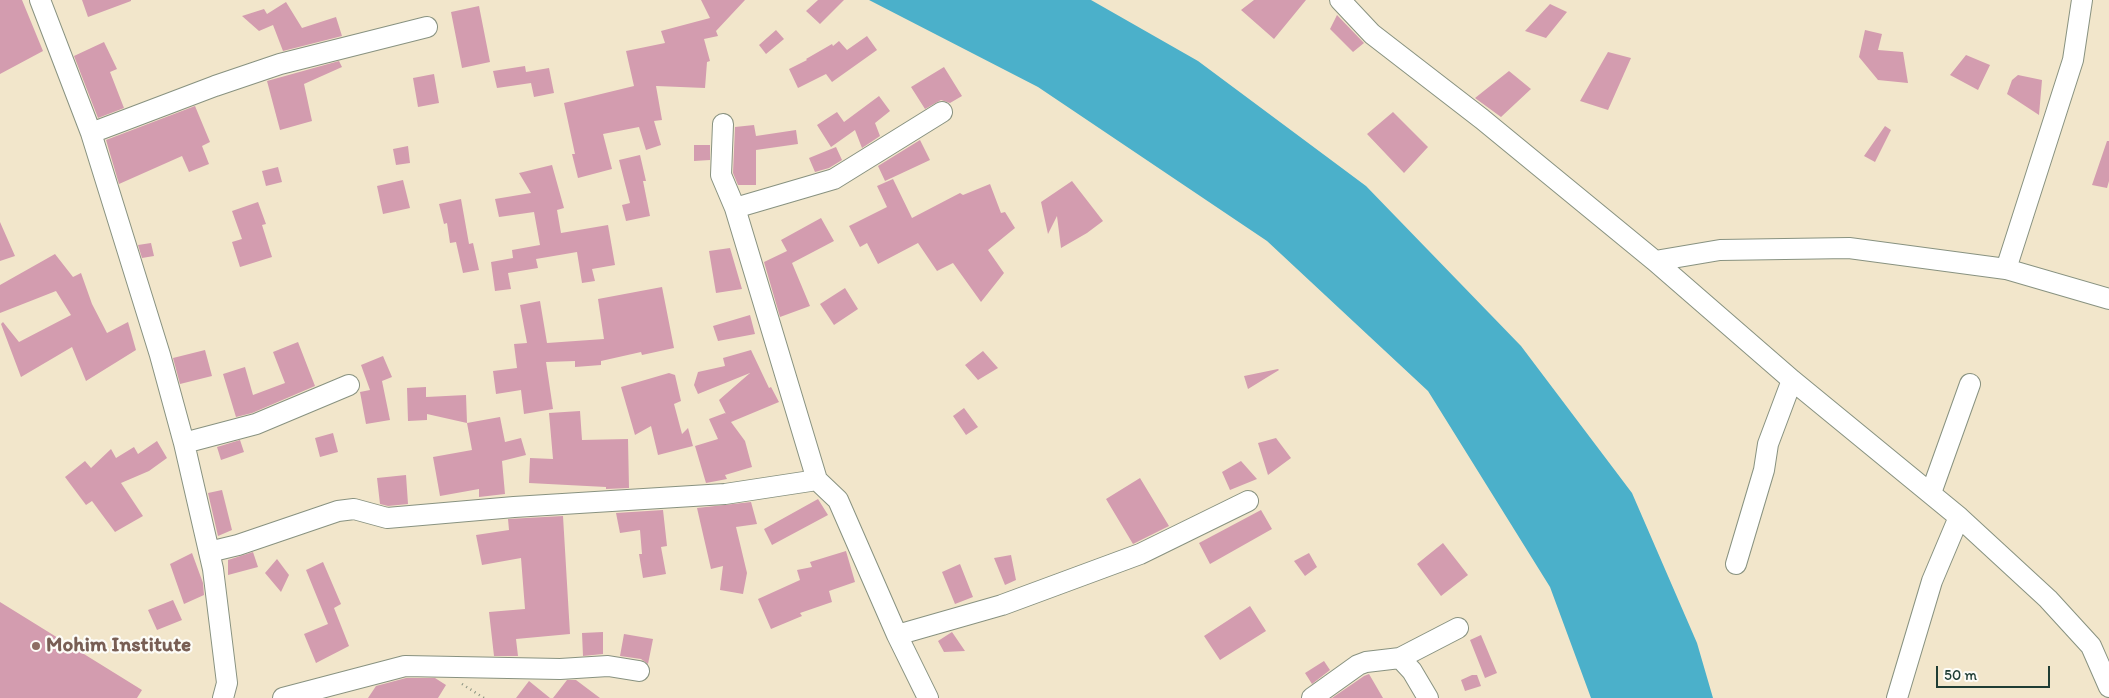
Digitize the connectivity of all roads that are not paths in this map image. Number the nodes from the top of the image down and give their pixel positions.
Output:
1 (40, 0) edge
2 (1340, 0) edge
3 (2082, 0) edge
4 (427, 27) dead end
5 (942, 112) dead end
6 (723, 124) dead end
7 (91, 133) junction
8 (735, 208) junction
9 (1655, 261) junction
10 (2006, 269) junction
11 (2109, 299) edge
12 (1792, 380) junction
13 (1970, 384) dead end
14 (348, 385) dead end
15 (184, 443) junction
16 (817, 480) junction
17 (1931, 493) junction
18 (1248, 500) dead end
19 (1959, 517) junction
20 (209, 552) junction
21 (1736, 564) dead end
22 (1458, 628) dead end
23 (897, 635) junction
24 (1400, 658) junction
25 (639, 671) dead end
26 (2109, 688) edge
27 (223, 698) edge
28 (283, 698) edge
29 (928, 698) edge
30 (1312, 698) edge
31 (1428, 698) edge
32 (1897, 698) edge

1 - 7 street
2 - 9 street
3 - 10 street
4 - 7 street
5 - 8 street
6 - 8 street
7 - 15 street
8 - 16 street
9 - 10 street
9 - 12 street
10 - 11 street
12 - 17 street
12 - 21 street
13 - 17 street
14 - 15 street
15 - 20 street
16 - 20 street
16 - 23 street
17 - 19 street
18 - 23 street
19 - 26 street
19 - 32 street
20 - 27 street
22 - 24 street
23 - 29 street
24 - 30 street
24 - 31 street
25 - 28 street

